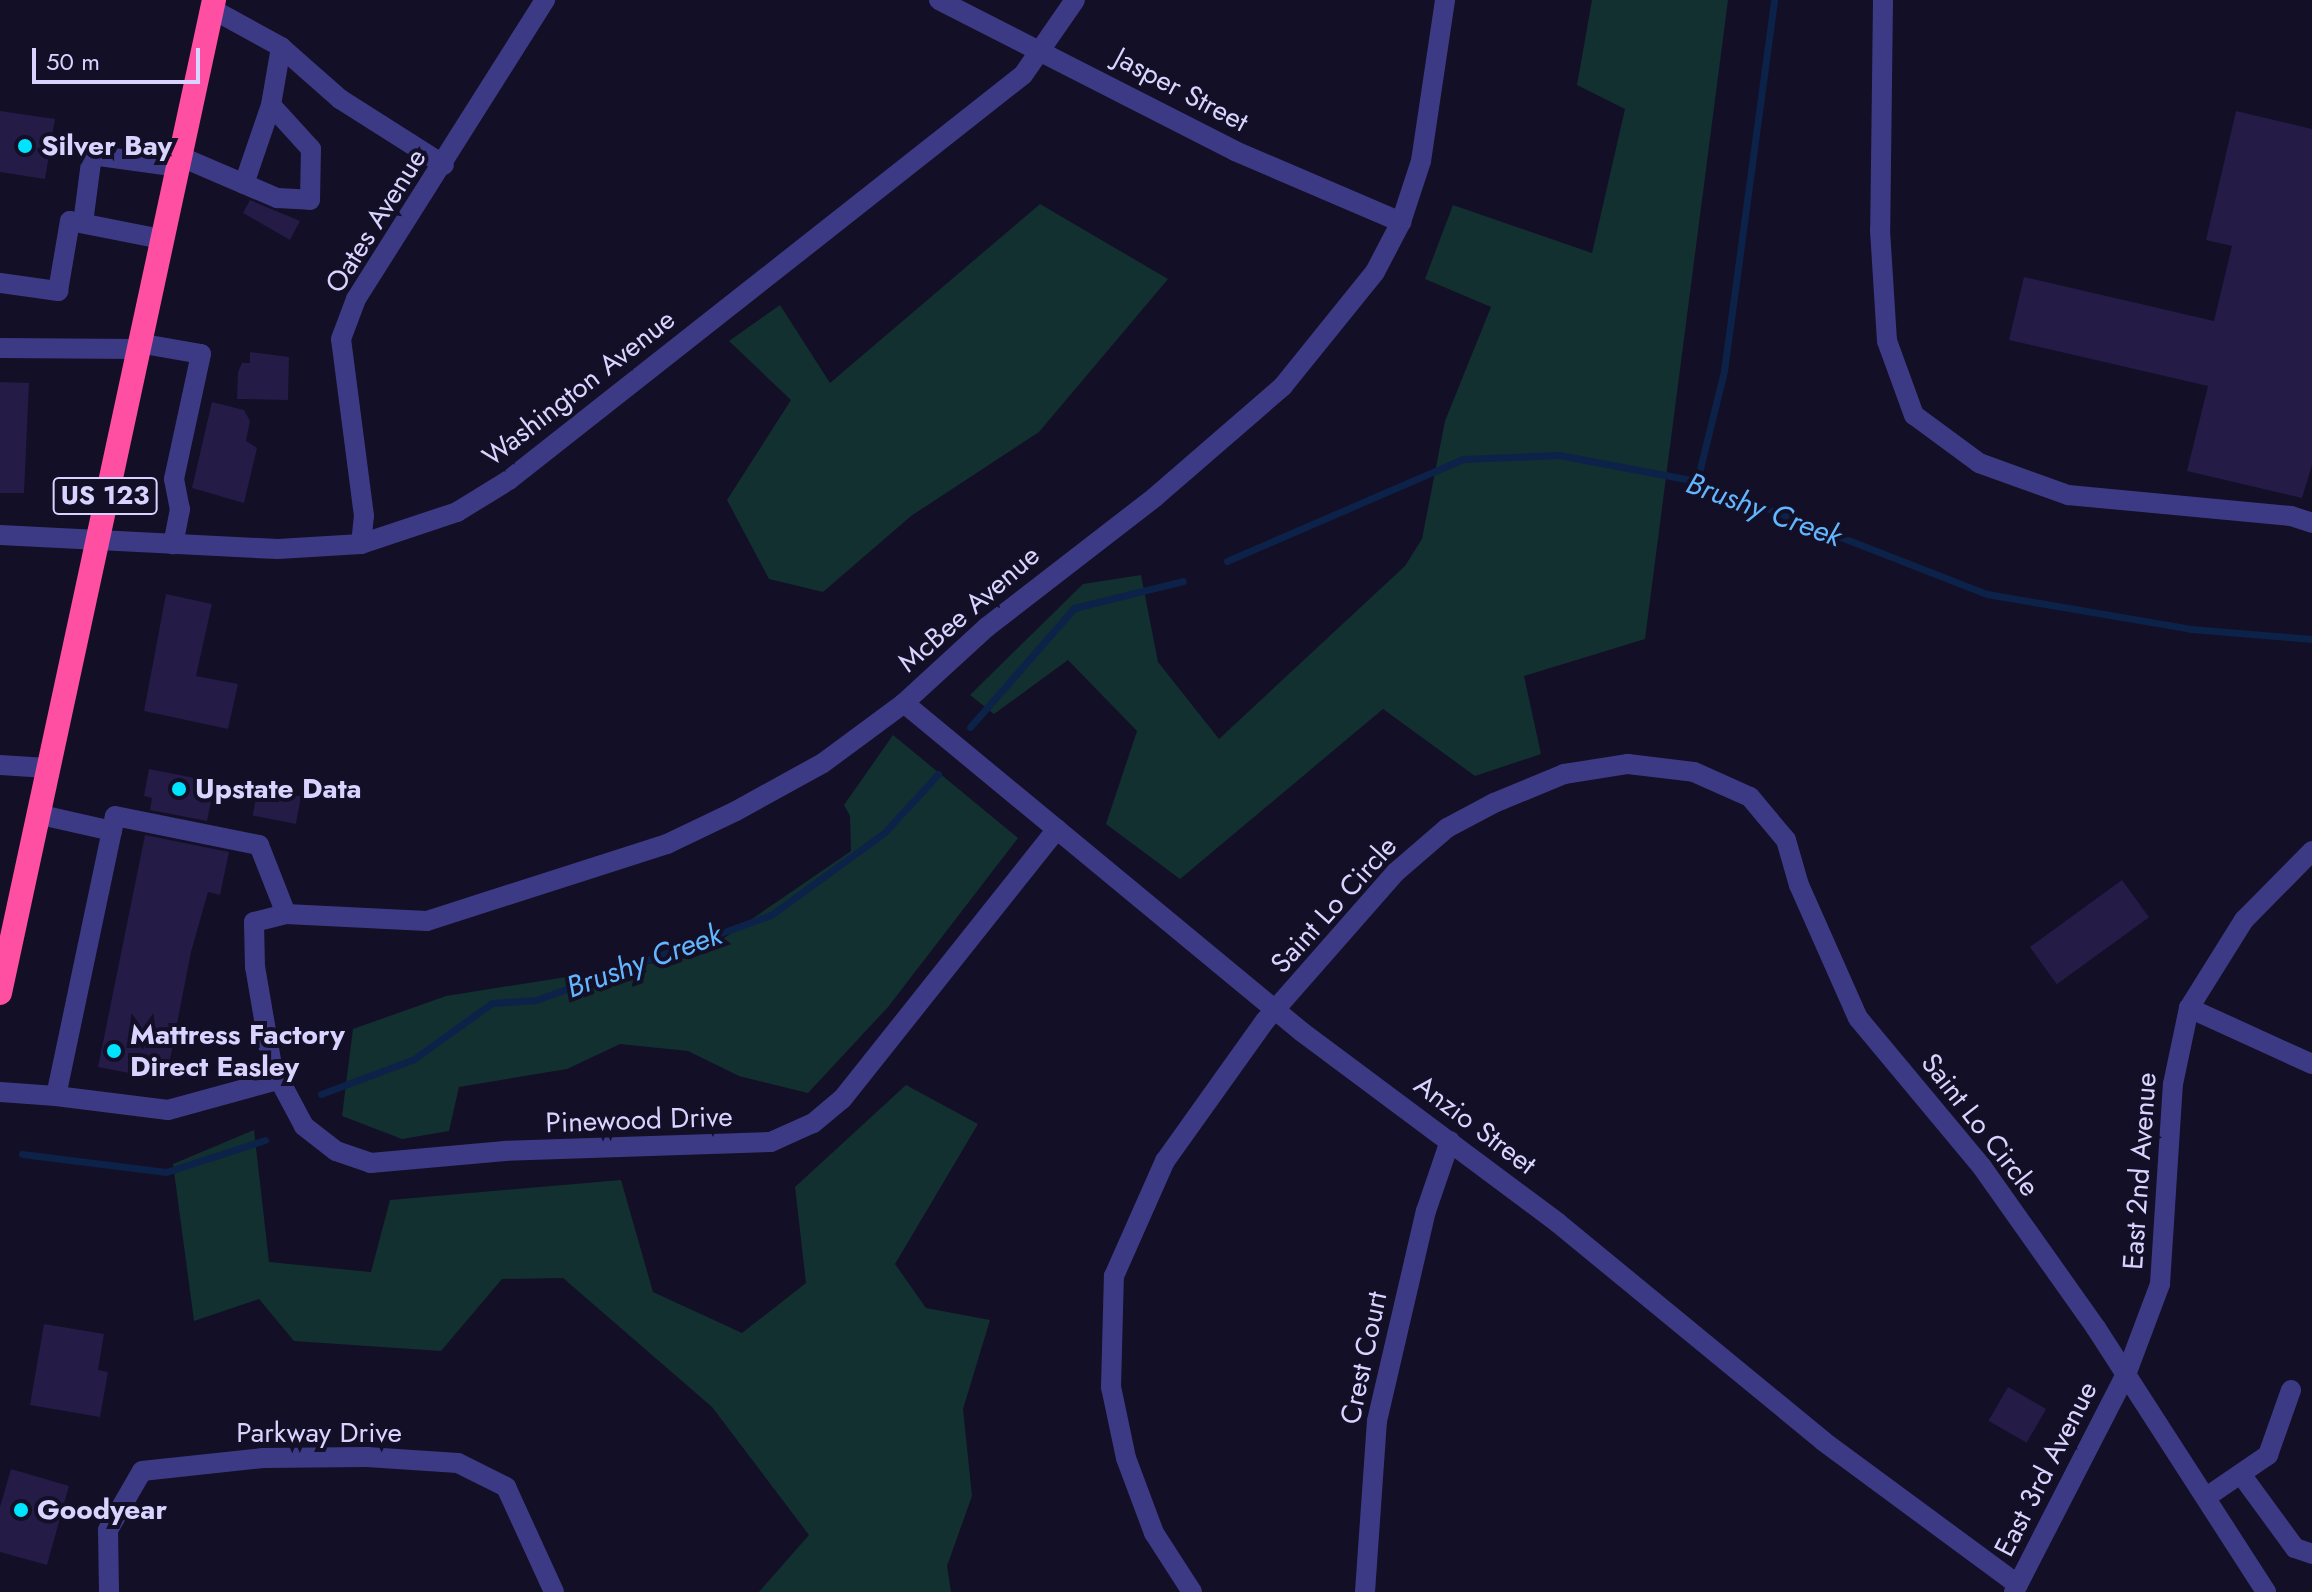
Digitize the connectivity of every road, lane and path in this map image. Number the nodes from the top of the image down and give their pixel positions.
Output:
1 (545, 0) edge
2 (939, 0) edge
3 (1075, 0) edge
4 (1445, 0) edge
5 (1883, 0) edge
6 (213, 5) edge
7 (281, 47) junction
8 (1043, 51) junction
9 (271, 105) junction
10 (178, 162) junction
11 (444, 165) junction
12 (244, 184) junction
13 (1401, 222) junction
14 (83, 223) junction
15 (161, 239) junction
16 (0, 283) edge
17 (137, 346) junction
18 (0, 348) edge
19 (2312, 523) edge
20 (0, 535) edge
21 (96, 541) junction
22 (173, 544) junction
23 (361, 544) junction
24 (904, 703) junction
25 (0, 765) edge
26 (47, 768) junction
27 (37, 814) junction
28 (1057, 829) junction
29 (112, 831) junction
30 (2312, 851) edge
31 (286, 914) junction
32 (254, 922) joint
33 (0, 993) edge
34 (2189, 1008) junction
35 (1276, 1009) junction
36 (2312, 1064) edge
37 (278, 1080) junction
38 (0, 1092) edge
39 (56, 1096) junction
40 (1450, 1141) junction
41 (2127, 1372) junction
42 (2291, 1390) dead end
43 (2243, 1477) junction
44 (2208, 1496) junction
45 (2312, 1554) edge
46 (2016, 1589) edge
47 (109, 1592) edge
48 (554, 1592) edge
49 (1192, 1592) edge
50 (1365, 1592) edge
51 (2266, 1592) edge

1 - 11 street, Oates Avenue
2 - 8 street, Jasper Street
3 - 8 street, Washington Avenue
4 - 13 street, McBee Avenue
5 - 19 street
6 - 7 street
6 - 10 highway, US 123
7 - 9 street
7 - 11 street
8 - 13 street, Jasper Street
8 - 23 street, Washington Avenue
9 - 12 street
9 - 12 street
10 - 12 street
10 - 14 street
10 - 15 highway, US 123
11 - 23 street, Oates Avenue
13 - 24 street, McBee Avenue
14 - 15 street
14 - 16 street
15 - 17 highway, US 123
17 - 18 street
17 - 21 highway, US 123
17 - 22 street
20 - 21 street, Washington Avenue
21 - 22 street, Washington Avenue
21 - 26 highway, US 123
22 - 23 street, Washington Avenue
24 - 28 street, Anzio Street
24 - 31 street, McBee Avenue
25 - 26 street
26 - 27 highway, US 123
27 - 29 street
27 - 33 highway, US 123
28 - 35 street, Anzio Street
28 - 37 street, Pinewood Drive
29 - 31 street
29 - 39 street
30 - 34 street, East 2nd Avenue
31 - 32 street, McBee Avenue
32 - 37 street, Pinewood Drive
34 - 36 street
34 - 41 street, East 2nd Avenue
35 - 40 street, Anzio Street
35 - 41 street, Saint Lo Circle
35 - 49 street, Saint Lo Circle
37 - 39 street
38 - 39 street
40 - 46 street, Anzio Street
40 - 50 street, Crest Court
41 - 44 street
41 - 46 street, East 3rd Avenue
42 - 43 street
43 - 44 street
43 - 45 street
44 - 51 street
47 - 48 street, Parkway Drive

